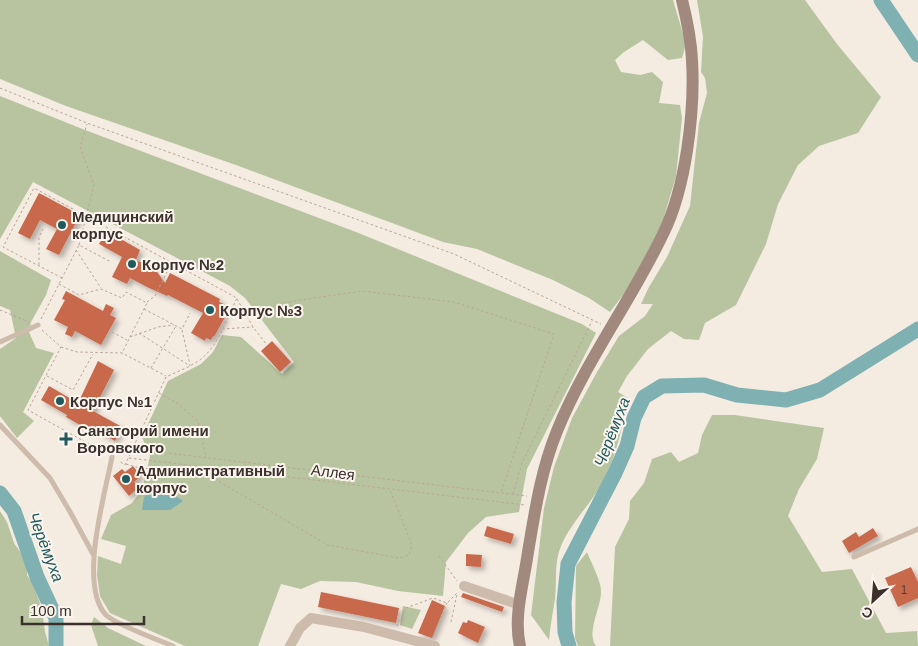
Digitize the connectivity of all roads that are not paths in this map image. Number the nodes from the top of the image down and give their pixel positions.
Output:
1 (682, 0) edge
2 (38, 325) road end
3 (0, 342) edge
4 (0, 425) edge
5 (112, 457) road end
6 (918, 529) edge
7 (94, 554) junction
8 (854, 557) dead end
9 (461, 584) road end
10 (520, 605) junction
11 (432, 645) edge
12 (172, 646) edge
13 (290, 646) edge
14 (520, 646) edge

1 - 10 main road
2 - 3 lane
4 - 7 lane
5 - 7 lane
6 - 8 lane
7 - 12 lane
9 - 10 street
10 - 14 main road
11 - 13 street

